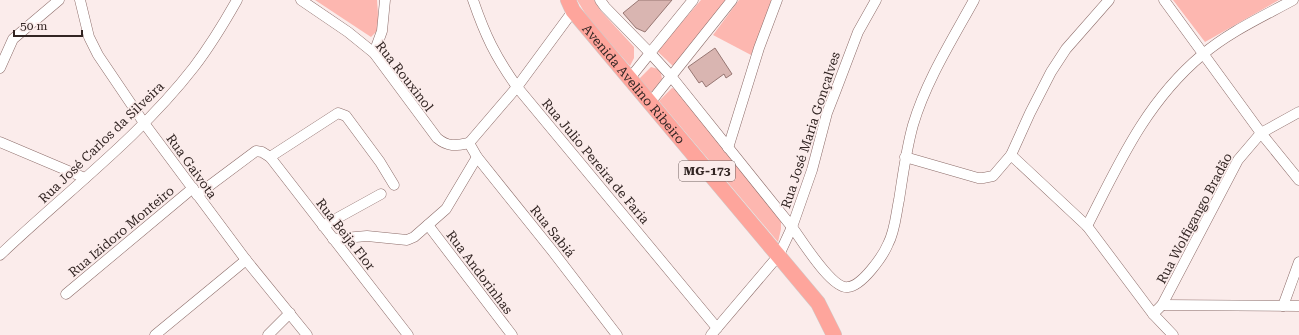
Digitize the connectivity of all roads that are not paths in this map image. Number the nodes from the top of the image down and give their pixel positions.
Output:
1 (59, 0) edge
2 (80, 0) edge
3 (237, 0) edge
4 (302, 0) edge
5 (385, 0) edge
6 (472, 0) edge
7 (600, 0) edge
8 (693, 0) edge
9 (732, 0) edge
10 (777, 0) edge
11 (876, 0) edge
12 (974, 0) edge
13 (1109, 0) edge
14 (1164, 0) edge
15 (1293, 0) edge
16 (571, 5) edge
17 (374, 53) junction
18 (650, 53) junction
19 (1203, 54) junction
20 (0, 68) edge
21 (670, 75) junction
22 (630, 78) junction
23 (517, 87) junction
24 (649, 104) junction
25 (1299, 112) edge
26 (144, 123) junction
27 (1261, 133) junction
28 (0, 142) edge
29 (469, 143) junction
30 (728, 148) junction
31 (266, 154) junction
32 (1012, 155) junction
33 (477, 157) junction
34 (905, 157) junction
35 (85, 178) junction
36 (1299, 180) edge
37 (394, 185) dead end
38 (195, 192) junction
39 (381, 194) dead end
40 (428, 225) junction
41 (322, 226) junction
42 (1087, 226) junction
43 (792, 227) junction
44 (333, 239) junction
45 (0, 255) edge
46 (779, 255) junction
47 (246, 260) junction
48 (1299, 262) edge
49 (66, 294) dead end
50 (1162, 305) junction
51 (1282, 306) junction
52 (1299, 306) edge
53 (290, 313) junction
54 (1153, 314) junction
55 (714, 331) edge
56 (154, 335) edge
57 (268, 335) edge
58 (307, 335) edge
59 (408, 335) edge
60 (512, 335) edge
61 (617, 335) edge
62 (834, 335) edge
63 (1173, 335) edge

1 - 20 street
2 - 26 street, Rua Gaivota
3 - 26 street, Rua José Carlos da Silveira
4 - 17 street, Rua Rouxinol
5 - 17 street
6 - 23 street, Rua Julio Pereira de Faria
7 - 18 street
8 - 18 street
9 - 21 street
10 - 30 street
11 - 43 street, Rua José Maria Gonçalves
12 - 34 street
13 - 32 street
14 - 19 street
15 - 19 street
16 - 22 highway, Avenida Avelino Ribeiro / MG-173
16 - 23 street
17 - 29 street, Rua Rouxinol
18 - 21 street
18 - 22 street
19 - 27 street
19 - 42 street
21 - 24 street
21 - 30 street
22 - 24 highway, Avenida Avelino Ribeiro / MG-173
23 - 29 street
23 - 55 street, Rua Julio Pereira de Faria
24 - 46 highway, Avenida Avelino Ribeiro / MG-173
25 - 27 street, Rua Wolfigango Bradão
26 - 35 street, Rua José Carlos da Silveira
26 - 38 street, Rua Gaivota
27 - 36 street
27 - 50 street, Rua Wolfigango Bradão
28 - 35 street
29 - 33 street, Rua Sabiá
30 - 43 street
31 - 37 street, Rua Izidoro Monteiro
31 - 38 street, Rua Izidoro Monteiro
31 - 41 street, Rua Beija Flor
32 - 34 street
32 - 42 street
33 - 40 street
33 - 61 street, Rua Sabiá
34 - 43 street
35 - 45 street, Rua José Carlos da Silveira
38 - 47 street, Rua Gaivota
38 - 49 street, Rua Izidoro Monteiro
39 - 41 street
40 - 44 street
40 - 60 street, Rua Andorinhas
41 - 44 street, Rua Beija Flor
42 - 54 street
43 - 46 street, Rua José Maria Gonçalves
44 - 59 street, Rua Beija Flor
46 - 55 street, Rua José Maria Gonçalves
46 - 62 highway, Avenida Avelino Ribeiro / MG-173
47 - 53 street, Rua Gaivota
47 - 56 street
48 - 51 street
50 - 51 street
50 - 54 street, Rua Wolfigango Bradão
51 - 52 street
53 - 57 street
53 - 58 street, Rua Gaivota
54 - 63 street

